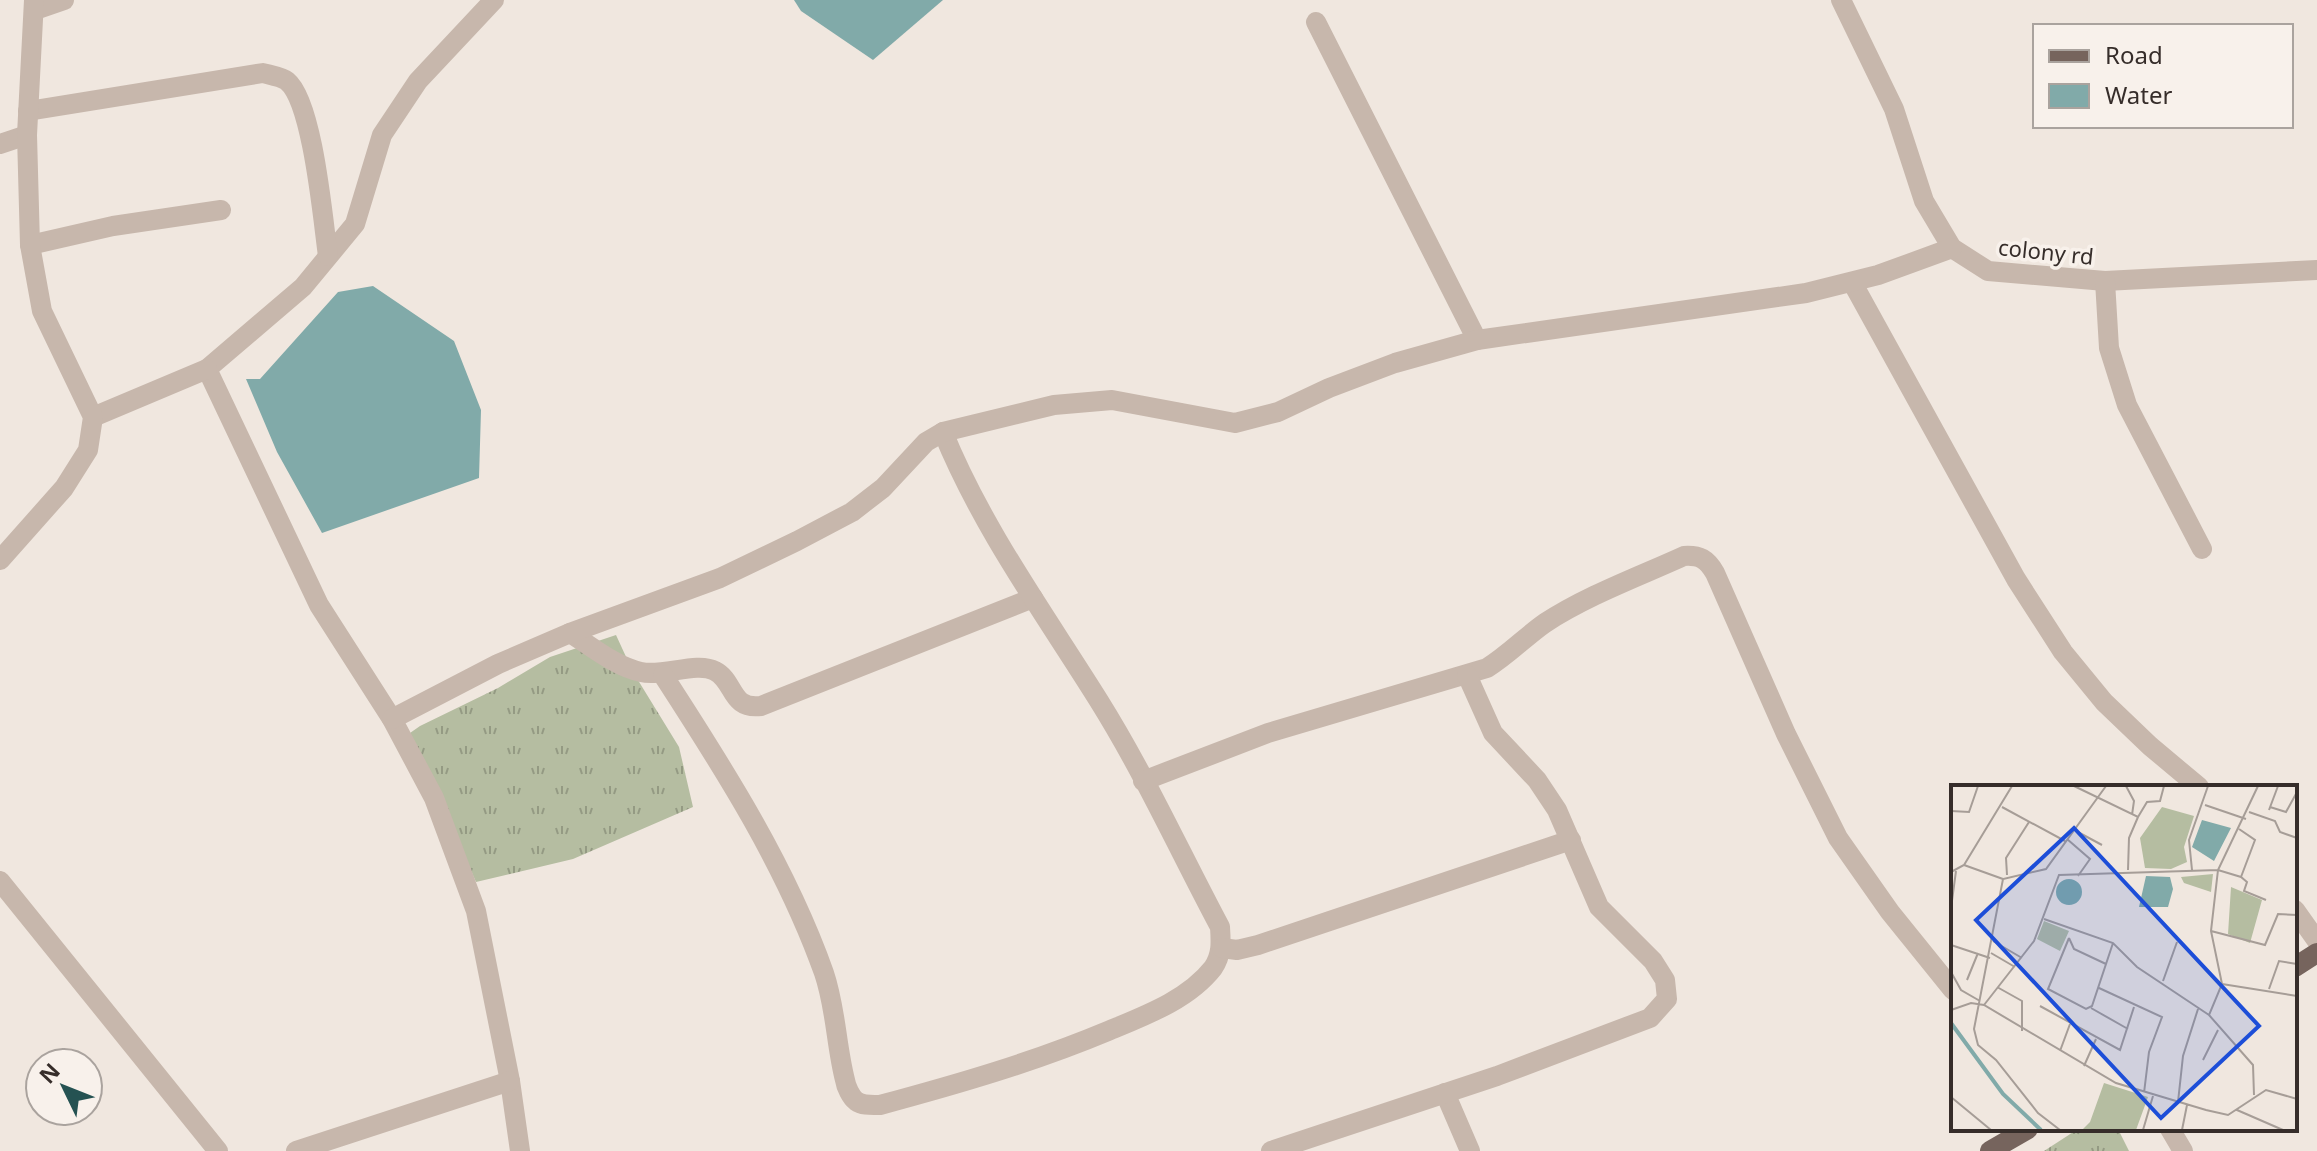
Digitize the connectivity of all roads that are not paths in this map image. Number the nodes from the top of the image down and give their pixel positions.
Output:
1 (64, 0) edge
2 (494, 0) edge
3 (1841, 0) edge
4 (34, 5) edge
5 (1316, 22) dead end
6 (28, 111) junction
7 (27, 135) junction
8 (0, 144) edge
9 (221, 210) dead end
10 (30, 245) junction
11 (1952, 248) junction
12 (328, 256) junction
13 (2317, 270) edge
14 (2105, 281) junction
15 (1852, 282) junction
16 (1477, 340) junction
17 (207, 369) junction
18 (93, 417) junction
19 (943, 432) junction
20 (2202, 549) dead end
21 (0, 560) edge
22 (1033, 598) junction
23 (570, 633) junction
24 (663, 675) junction
25 (1467, 675) junction
26 (392, 719) junction
27 (1143, 781) junction
28 (2197, 785) edge
29 (1571, 840) junction
30 (0, 881) edge
31 (2297, 913) edge
32 (2317, 941) edge
33 (1222, 948) junction
34 (2317, 953) edge
35 (2297, 966) edge
36 (1951, 988) edge
37 (510, 1081) junction
38 (1445, 1093) junction
39 (2025, 1131) edge
40 (2171, 1131) edge
41 (218, 1151) edge
42 (296, 1151) edge
43 (520, 1151) edge
44 (1271, 1151) edge
45 (1470, 1151) edge
46 (1990, 1151) edge
47 (2183, 1151) edge

1 - 4 street
2 - 12 street
3 - 11 street, colony rd
4 - 6 street
5 - 16 street
6 - 7 street
6 - 12 street
7 - 8 street
7 - 10 street
9 - 10 street
10 - 18 street
11 - 14 street, colony rd
11 - 15 street
12 - 17 street
13 - 14 street, colony rd
14 - 20 street
15 - 16 street
15 - 28 street
16 - 19 street
17 - 18 street
17 - 26 street
18 - 21 street
19 - 22 street
19 - 23 street
22 - 24 street
22 - 27 street
23 - 24 street
23 - 26 street
24 - 33 street
25 - 27 street
25 - 29 street
25 - 36 street
26 - 37 street
27 - 33 street
29 - 33 street
29 - 38 street
30 - 41 street
31 - 32 street
34 - 35 main road
37 - 42 street
37 - 43 street
38 - 44 street
38 - 45 street
39 - 46 main road
40 - 47 street

